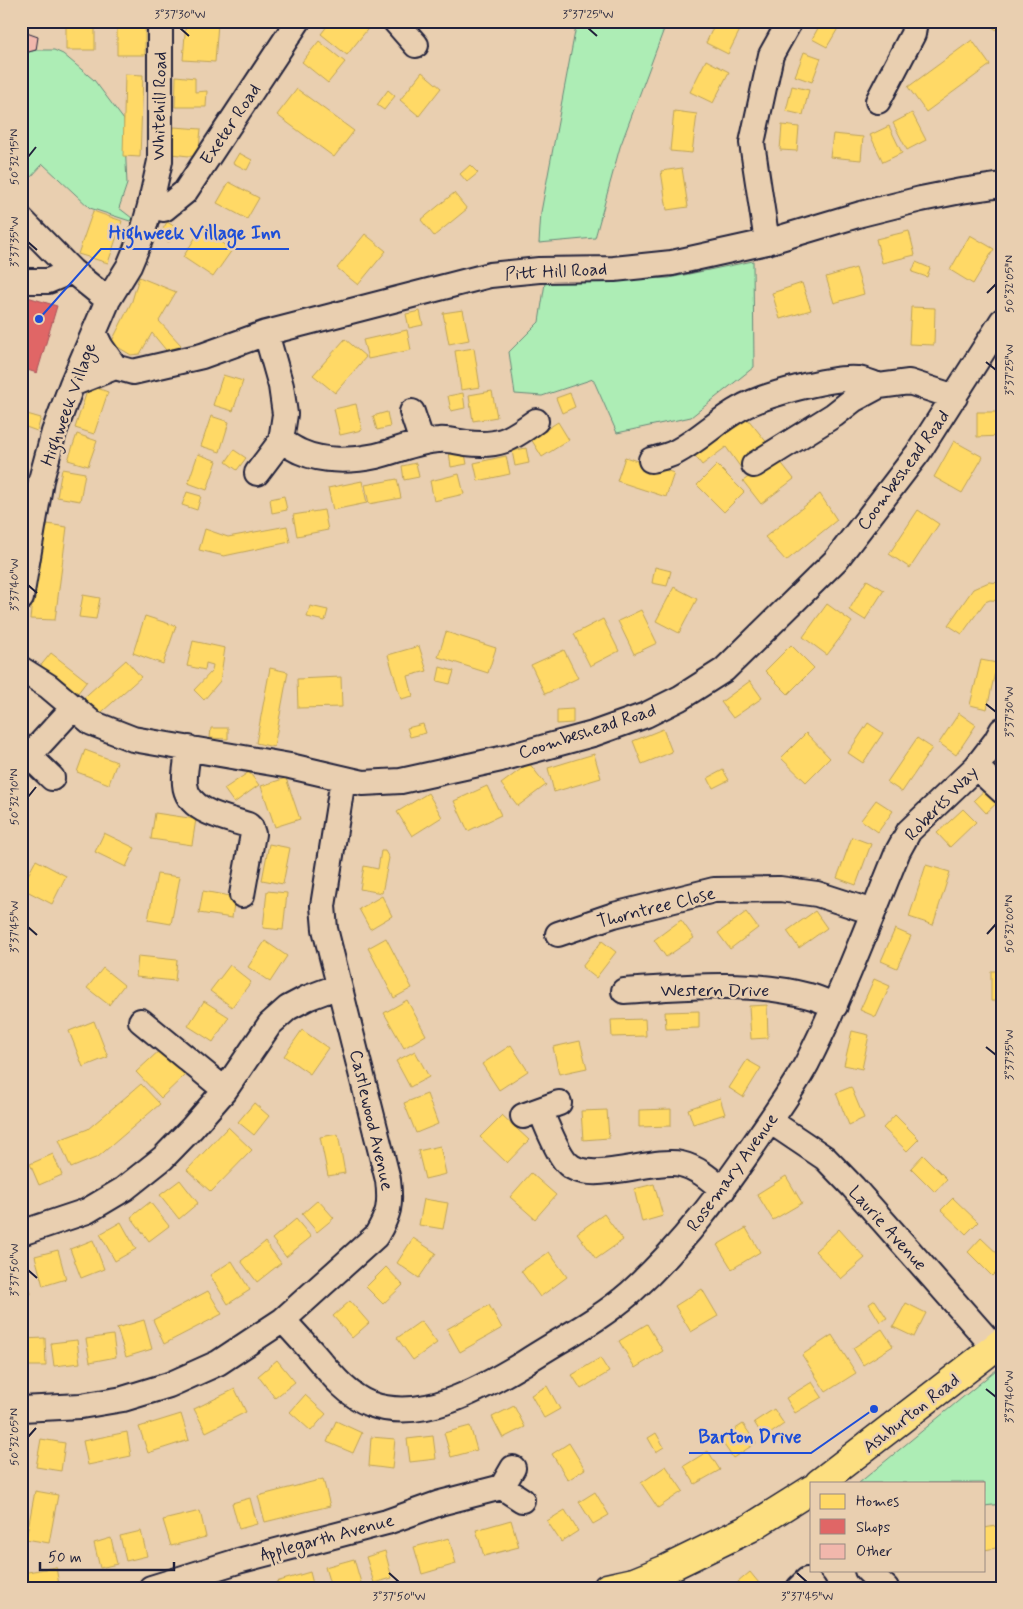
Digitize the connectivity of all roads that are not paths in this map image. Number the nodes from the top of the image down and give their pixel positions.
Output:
1 (160, 21) edge
2 (298, 21) edge
3 (395, 21) edge
4 (790, 21) edge
5 (915, 21) edge
6 (416, 45) dead end
7 (878, 101) dead end
8 (1002, 185) edge
9 (150, 206) junction
10 (21, 219) edge
11 (767, 242) junction
12 (72, 271) junction
13 (21, 280) edge
14 (108, 300) junction
15 (1002, 321) edge
16 (94, 333) junction
17 (266, 333) junction
18 (115, 367) junction
19 (72, 384) junction
20 (879, 386) junction
21 (955, 397) junction
22 (412, 412) dead end
23 (536, 421) dead end
24 (281, 440) junction
25 (431, 441) junction
26 (651, 460) dead end
27 (754, 465) dead end
28 (257, 473) dead end
29 (21, 598) edge
30 (21, 669) edge
31 (74, 707) junction
32 (1002, 730) edge
33 (189, 748) junction
34 (25, 756) edge
35 (976, 767) junction
36 (52, 778) dead end
37 (343, 779) junction
38 (1002, 791) edge
39 (898, 851) joint
40 (242, 895) dead end
41 (873, 912) junction
42 (558, 934) dead end
43 (339, 986) junction
44 (623, 992) dead end
45 (835, 1006) junction
46 (138, 1019) dead end
47 (225, 1090) junction
48 (541, 1110) dead end
49 (770, 1121) junction
50 (723, 1190) junction
51 (21, 1233) edge
52 (282, 1320) junction
53 (998, 1345) edge
54 (21, 1409) edge
55 (825, 1482) edge
56 (810, 1493) edge
57 (522, 1500) dead end
58 (868, 1572) edge
59 (151, 1588) edge
60 (607, 1588) edge
61 (798, 1588) edge
62 (814, 1588) edge
63 (886, 1588) edge

1 - 9 street, Whitehill Road
2 - 9 street, Exeter Road
3 - 6 street
4 - 11 street
5 - 7 street
8 - 11 street, Pitt Hill Road
9 - 14 street, Whitehill Road
10 - 12 street
11 - 17 street, Pitt Hill Road
12 - 13 street
12 - 14 street
14 - 16 street, Highweek Village
15 - 21 street, Coombeshead Road
16 - 18 street
16 - 19 street, Highweek Village
17 - 18 street, Pitt Hill Road
17 - 24 street
18 - 19 street, Pitt Hill Road
19 - 29 street, Highweek Village
20 - 21 street
20 - 26 street
20 - 27 street
21 - 37 street, Coombeshead Road
22 - 25 street
23 - 25 street
24 - 25 street
24 - 28 street
30 - 31 street, Coombeshead Road
31 - 33 street, Coombeshead Road
31 - 34 street
32 - 35 street, Roberts Way
33 - 37 street, Coombeshead Road
33 - 40 street
34 - 36 street
35 - 38 street
35 - 39 street, Roberts Way
37 - 43 street, Castlewood Avenue
39 - 41 street, Rosemary Avenue
41 - 42 street, Thorntree Close
41 - 45 street, Rosemary Avenue
43 - 47 street
43 - 52 street, Castlewood Avenue
44 - 45 street, Western Drive
45 - 49 street, Rosemary Avenue
46 - 47 street
47 - 51 street
48 - 50 street
49 - 50 street, Rosemary Avenue
49 - 53 street, Laurie Avenue
50 - 52 street, Rosemary Avenue
52 - 54 street, Castlewood Avenue
53 - 55 main road, Ashburton Road
56 - 60 main road, Ashburton Road
57 - 59 street, Applegarth Avenue
58 - 63 street
61 - 62 street

